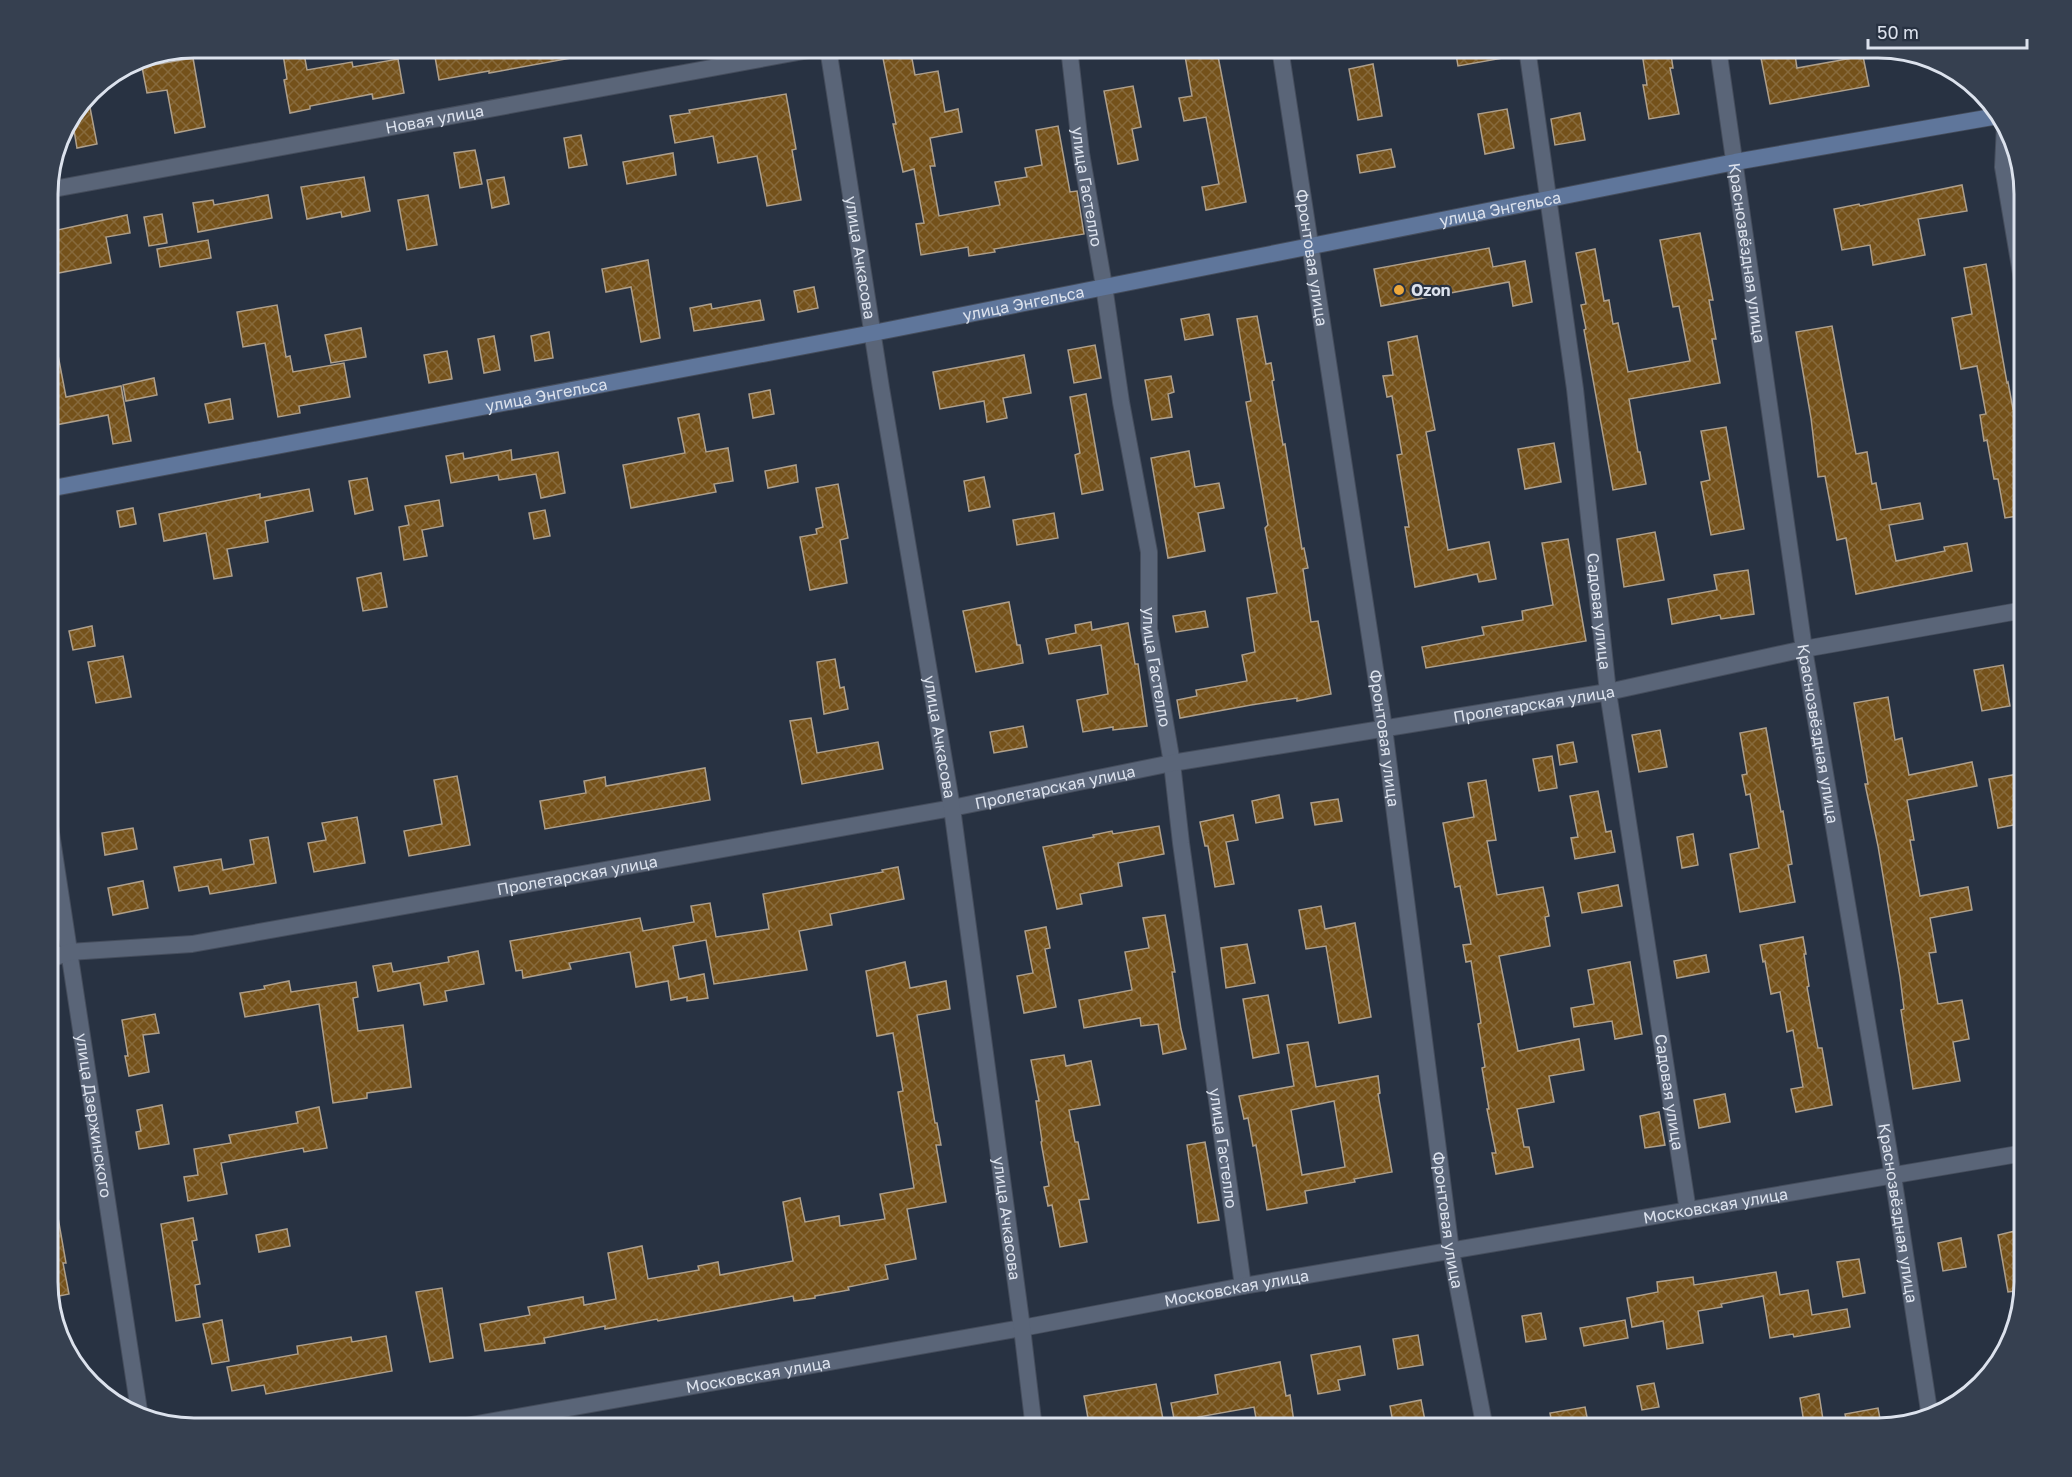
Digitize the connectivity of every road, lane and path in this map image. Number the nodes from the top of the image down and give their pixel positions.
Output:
1 (760, 59) edge
2 (830, 59) edge
3 (1070, 59) edge
4 (1282, 59) edge
5 (1529, 59) edge
6 (1720, 59) edge
7 (1990, 117) edge
8 (2004, 146) edge
9 (1735, 162) junction
10 (59, 188) edge
11 (1548, 198) junction
12 (2014, 232) edge
13 (1310, 244) junction
14 (1104, 286) junction
15 (873, 333) junction
16 (59, 487) edge
17 (2014, 612) edge
18 (1804, 649) junction
19 (1608, 692) junction
20 (1384, 728) junction
21 (1172, 763) junction
22 (952, 808) junction
23 (59, 886) edge
24 (69, 952) junction
25 (59, 956) edge
26 (2014, 1155) edge
27 (1893, 1176) junction
28 (1688, 1211) junction
29 (1451, 1251) junction
30 (1243, 1287) junction
31 (1022, 1328) junction
32 (138, 1406) edge
33 (1929, 1408) edge
34 (511, 1418) edge
35 (1033, 1418) edge
36 (1483, 1418) edge

1 - 10 street, Новая улица
2 - 15 street, улица Ачкасова
3 - 14 street, улица Гастелло
4 - 13 street, Фронтовая улица
5 - 11 street, Садовая улица
6 - 9 street, Краснозвёздная улица
7 - 9 main road, улица Энгельса
8 - 12 street
9 - 11 main road, улица Энгельса
9 - 18 street, Краснозвёздная улица
11 - 13 main road, улица Энгельса
11 - 19 street, Садовая улица
13 - 14 main road, улица Энгельса
13 - 20 street, Фронтовая улица
14 - 15 main road, улица Энгельса
14 - 21 street, улица Гастелло
15 - 16 main road, улица Энгельса
15 - 22 street, улица Ачкасова
17 - 18 street, Пролетарская улица
18 - 19 street, Пролетарская улица
18 - 27 street, Краснозвёздная улица
19 - 20 street, Пролетарская улица
19 - 28 street, Садовая улица
20 - 21 street, Пролетарская улица
20 - 29 street, Фронтовая улица
21 - 22 street, Пролетарская улица
21 - 30 street, улица Гастелло
22 - 24 street, Пролетарская улица
22 - 31 street, улица Ачкасова
23 - 24 street, улица Дзержинского
24 - 25 street, Пролетарская улица
24 - 32 street, улица Дзержинского
26 - 27 street, Московская улица
27 - 28 street, Московская улица
27 - 33 street, Краснозвёздная улица
28 - 29 street, Московская улица
29 - 30 street, Московская улица
29 - 36 street, Фронтовая улица
30 - 31 street, Московская улица
31 - 34 street, Московская улица
31 - 35 street, улица Ачкасова

